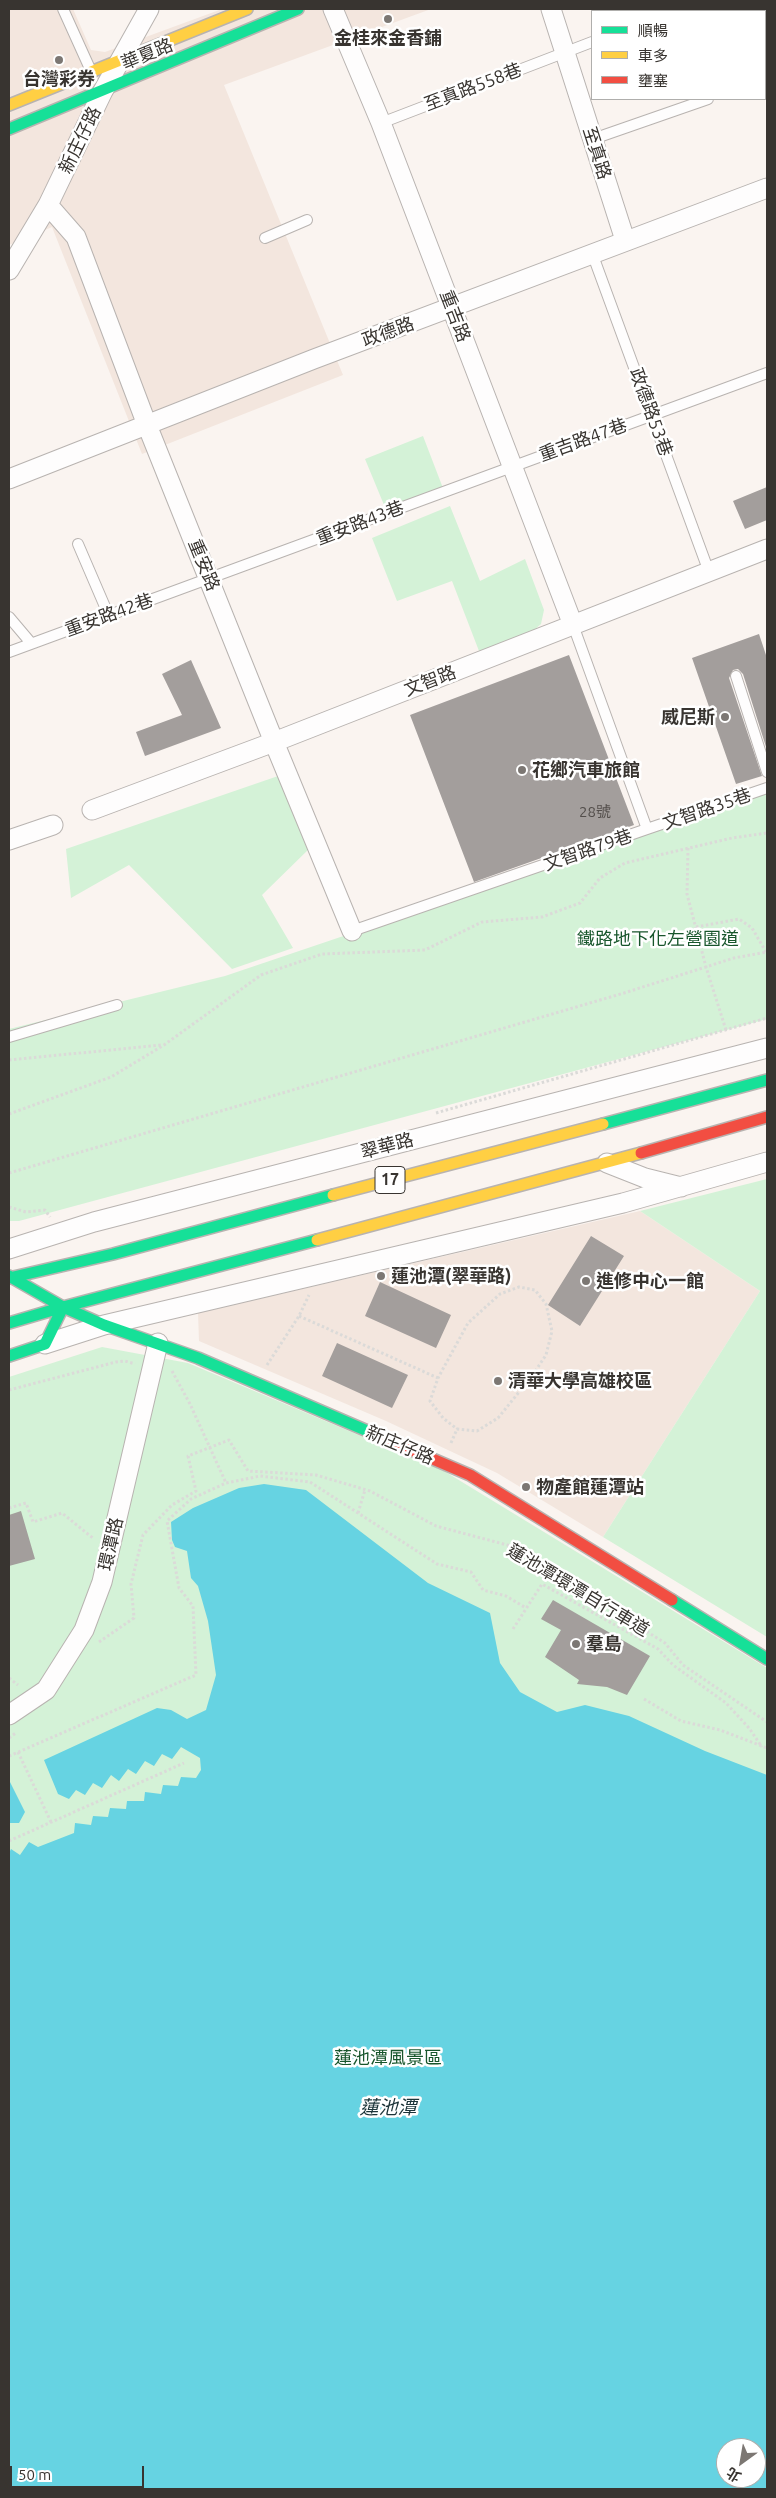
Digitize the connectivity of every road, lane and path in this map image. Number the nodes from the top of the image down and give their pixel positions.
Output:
1 (63, 9) edge
2 (149, 9) edge
3 (246, 9) edge
4 (298, 9) edge
5 (333, 9) edge
6 (551, 9) edge
7 (591, 42) edge
8 (566, 52) junction
9 (120, 60) junction
10 (92, 72) junction
11 (103, 91) junction
12 (705, 100) edge
13 (9, 105) edge
14 (381, 123) junction
15 (9, 129) edge
16 (593, 140) junction
17 (767, 188) edge
18 (48, 205) junction
19 (306, 220) dead end
20 (266, 238) dead end
21 (625, 240) junction
22 (592, 253) junction
23 (12, 261) edge
24 (452, 309) junction
25 (767, 373) edge
26 (652, 415) junction
27 (147, 425) junction
28 (511, 466) junction
29 (9, 480) edge
30 (78, 544) dead end
31 (767, 549) edge
32 (709, 572) junction
33 (210, 579) junction
34 (109, 616) junction
35 (9, 617) edge
36 (573, 625) junction
37 (31, 643) junction
38 (9, 652) edge
39 (736, 676) dead end
40 (274, 742) junction
41 (767, 772) edge
42 (767, 788) edge
43 (92, 810) dead end
44 (53, 825) dead end
45 (647, 829) junction
46 (767, 833) edge
47 (9, 840) edge
48 (688, 848) junction
49 (696, 927) junction
50 (352, 931) joint
51 (767, 952) edge
52 (706, 967) junction
53 (117, 1005) dead end
54 (726, 1030) dead end
55 (9, 1037) edge
56 (164, 1045) junction
57 (767, 1048) edge
58 (9, 1060) edge
59 (767, 1080) edge
60 (9, 1114) edge
61 (767, 1118) edge
62 (671, 1144) junction
63 (767, 1162) edge
64 (607, 1163) junction
65 (9, 1174) edge
66 (645, 1178) junction
67 (682, 1187) junction
68 (623, 1203) junction
69 (9, 1208) edge
70 (55, 1222) dead end
71 (9, 1249) edge
72 (10, 1277) edge
73 (309, 1295) dead end
74 (63, 1307) junction
75 (299, 1316) junction
76 (9, 1323) edge
77 (104, 1326) junction
78 (158, 1343) junction
79 (45, 1344) junction
80 (9, 1356) edge
81 (266, 1365) dead end
82 (140, 1366) dead end
83 (172, 1371) dead end
84 (438, 1378) junction
85 (9, 1390) edge
86 (457, 1429) junction
87 (451, 1443) dead end
88 (210, 1448) junction
89 (226, 1483) junction
90 (365, 1490) junction
91 (196, 1491) dead end
92 (9, 1508) edge
93 (358, 1513) junction
94 (95, 1539) dead end
95 (526, 1608) junction
96 (513, 1629) dead end
97 (767, 1659) edge
98 (673, 1665) junction
99 (683, 1665) junction
100 (9, 1678) edge
101 (18, 1685) dead end
102 (644, 1698) dead end
103 (9, 1716) edge
104 (767, 1722) edge
105 (762, 1747) junction
106 (767, 1748) edge
107 (18, 1752) junction
108 (9, 1756) edge
109 (184, 1762) dead end
110 (51, 1822) junction
111 (9, 1841) edge

1 - 10 lane
2 - 9 street, 新庄仔路
3 - 9 main road, 華夏路
4 - 11 main road, 華夏路
5 - 14 street, 重吉路
6 - 8 street, 至真路
7 - 8 lane, 至真路558巷
8 - 14 lane, 至真路558巷
8 - 16 street, 至真路
9 - 10 main road, 華夏路
9 - 11 street, 新庄仔路
10 - 11 lane
10 - 13 main road, 華夏路
11 - 15 main road, 華夏路
11 - 18 street, 新庄仔路
12 - 16 lane
14 - 24 street, 重吉路
16 - 21 street, 至真路
17 - 21 street, 政德路
18 - 23 street, 新庄仔路
18 - 27 street, 重安路
19 - 20 lane
21 - 22 street, 政德路
22 - 24 street, 政德路
22 - 26 lane, 政德路53巷
24 - 27 street, 政德路
24 - 28 street, 重吉路
25 - 26 lane, 重吉路47巷
26 - 28 lane, 重吉路47巷
26 - 32 lane, 政德路53巷
27 - 29 street, 政德路
27 - 33 street, 重安路
28 - 33 lane, 重安路43巷
28 - 36 street, 重吉路
30 - 34 lane
31 - 32 street, 文智路
32 - 36 street, 文智路
33 - 34 lane, 重安路42巷
33 - 40 street, 重安路
34 - 37 lane, 重安路42巷
35 - 37 lane
36 - 40 street, 文智路
36 - 45 lane, 文智路79巷
37 - 38 lane, 重安路42巷
39 - 41 lane
40 - 43 street, 文智路
40 - 50 street, 重安路
42 - 45 lane, 文智路35巷
44 - 47 street
45 - 50 lane, 文智路79巷
46 - 48 path
48 - 49 path
48 - 56 path
49 - 51 path
49 - 52 path
51 - 52 path
52 - 54 path
52 - 65 path
53 - 55 lane
56 - 58 path
56 - 60 path
57 - 71 street, 翠華路
59 - 72 main road, 翠華路 / 17
61 - 62 main road, 17
62 - 64 main road, 17
62 - 66 street
63 - 67 street
64 - 66 street
64 - 74 main road, 17
66 - 67 street
66 - 68 street
67 - 68 street
68 - 77 street
69 - 70 path
72 - 74 main road, 新庄仔路
73 - 75 path
74 - 76 main road
74 - 77 main road, 新庄仔路
74 - 79 main road
75 - 81 path
75 - 84 path
77 - 78 main road, 新庄仔路
77 - 79 street
78 - 97 main road, 新庄仔路
78 - 103 street, 環潭路
79 - 80 main road
82 - 85 path
83 - 88 path
84 - 86 path
84 - 86 path
86 - 87 path
88 - 89 path
88 - 90 path, 蓮池潭環潭自行車道
88 - 91 path, 蓮池潭環潭自行車道
89 - 93 path
89 - 107 path
90 - 93 path
90 - 99 path, 蓮池潭環潭自行車道
92 - 94 path
93 - 95 path
95 - 96 path
95 - 98 path
98 - 99 path
98 - 105 path
99 - 104 path, 蓮池潭環潭自行車道
100 - 101 path
102 - 105 path
105 - 106 path
107 - 108 path
107 - 110 path
109 - 110 path
110 - 111 path

